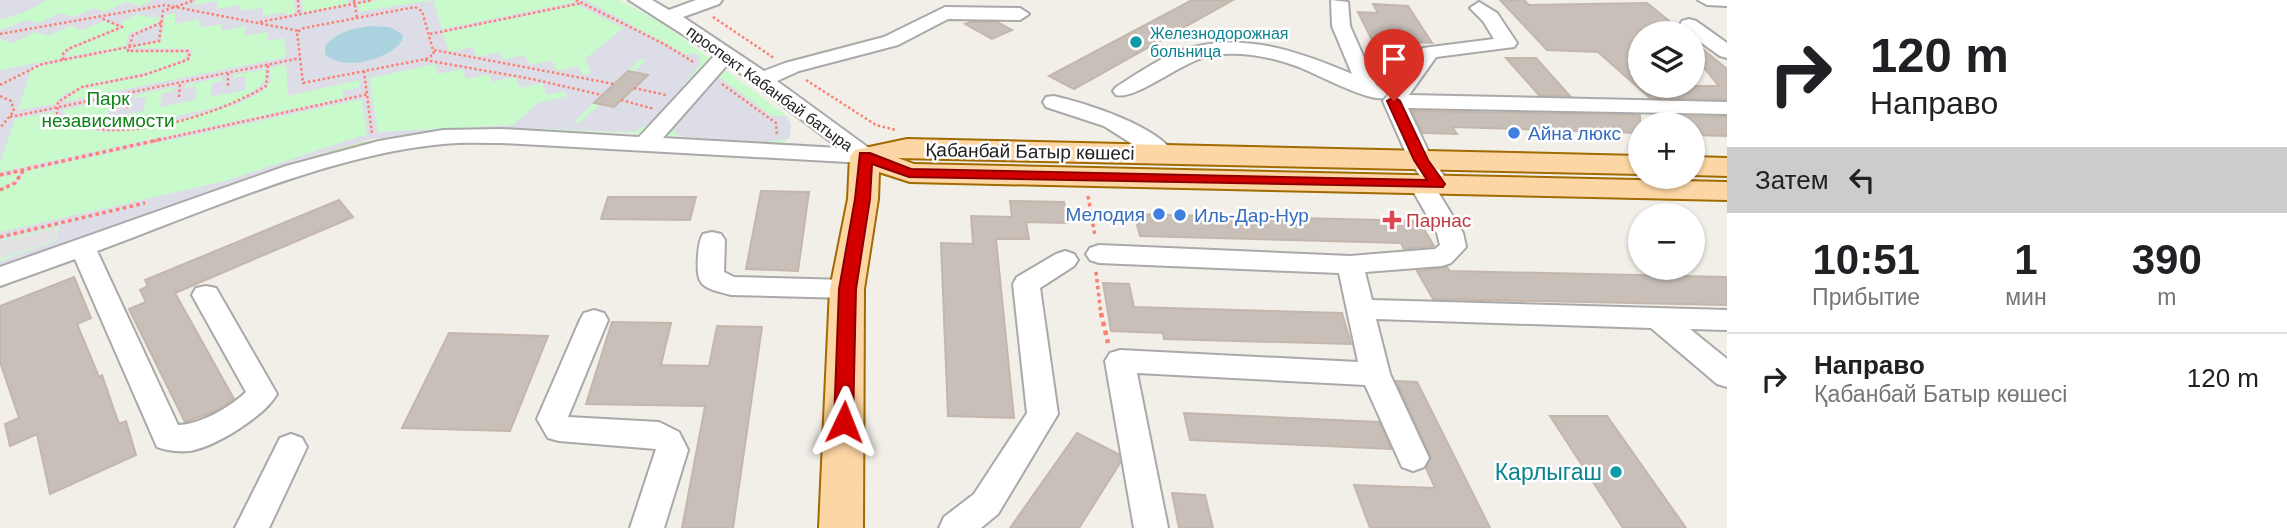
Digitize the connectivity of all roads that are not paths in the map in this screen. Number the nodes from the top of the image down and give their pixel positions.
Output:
1 (638, 0) edge
2 (713, 0) edge
3 (1707, 0) edge
4 (1339, 1) edge
5 (1727, 1) edge
6 (947, 7) edge
7 (1479, 8) dead end
8 (1020, 14) dead end
9 (669, 16) junction
10 (1705, 36) edge
11 (1727, 52) edge
12 (726, 55) junction
13 (761, 80) junction
14 (1367, 88) junction
15 (1123, 91) dead end
16 (1054, 102) dead end
17 (1396, 105) junction
18 (1727, 108) edge
19 (646, 143) junction
20 (1164, 154) junction
21 (865, 156) junction
22 (1628, 166) edge
23 (1705, 166) edge
24 (1727, 167) edge
25 (1427, 176) junction
26 (1727, 191) edge
27 (712, 240) dead end
28 (82, 247) junction
29 (1099, 254) dead end
30 (1065, 260) dead end
31 (1350, 265) junction
32 (0, 277) edge
33 (847, 289) junction
34 (206, 295) dead end
35 (1359, 309) junction
36 (1658, 317) junction
37 (594, 320) dead end
38 (1727, 320) edge
39 (1375, 374) junction
40 (1727, 376) edge
41 (291, 447) dead end
42 (1413, 458) dead end
43 (252, 528) edge
44 (647, 528) edge
45 (841, 528) edge
46 (956, 528) edge
47 (1151, 528) edge

1 - 9 street, проспект Кабанбай батыра
2 - 9 street
3 - 5 street
4 - 14 street
6 - 8 street
6 - 13 street
7 - 17 street
9 - 12 street, проспект Кабанбай батыра
10 - 11 street
12 - 13 street, проспект Кабанбай батыра
12 - 19 street
13 - 21 street, проспект Кабанбай батыра
14 - 15 street
14 - 17 street
16 - 20 street
17 - 18 street
17 - 25 street
19 - 21 street
19 - 28 street
20 - 21 main road, Қабанбай Батыр көшесі
20 - 25 main road, Қабанбай Батыр көшесі
21 - 25 main road, Қабанбай Батыр көшесі
21 - 33 main road
22 - 25 main road, Қабанбай Батыр көшесі
23 - 24 main road
25 - 26 main road, Қабанбай Батыр көшесі
25 - 31 street
27 - 33 street
28 - 32 street
28 - 34 street
29 - 31 street
30 - 46 street
31 - 35 street
33 - 45 main road
35 - 36 street
35 - 39 street
36 - 38 street
36 - 40 street
37 - 44 street
39 - 42 street
39 - 47 street
41 - 43 street

